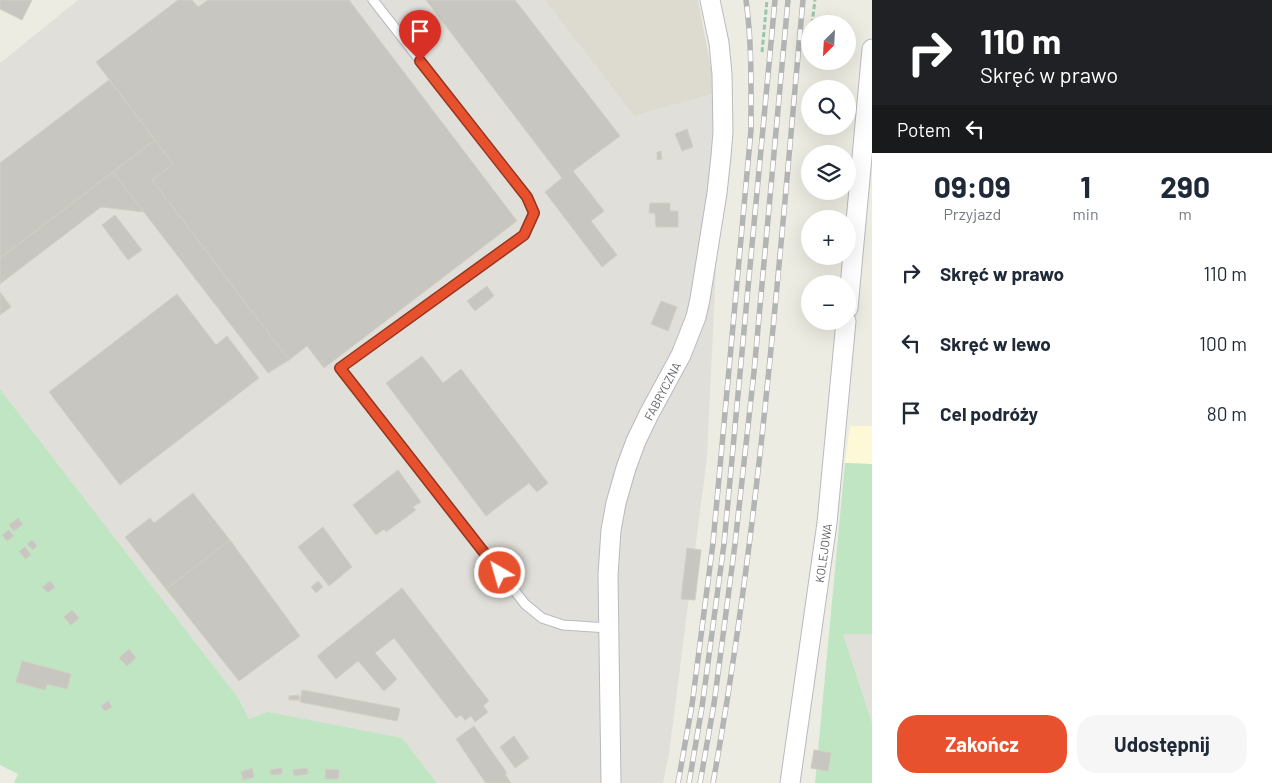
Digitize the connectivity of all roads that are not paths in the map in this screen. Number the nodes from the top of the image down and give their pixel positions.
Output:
1 (373, 0) edge
2 (710, 0) edge
3 (872, 49) edge
4 (871, 81) edge
5 (851, 275) edge
6 (845, 330) edge
7 (608, 628) junction
8 (611, 783) edge
9 (790, 783) edge

1 - 7 lane
2 - 7 street, FABRYCZNA
3 - 4 street
4 - 5 street
6 - 9 street, KOLEJOWA
7 - 8 street, FABRYCZNA

